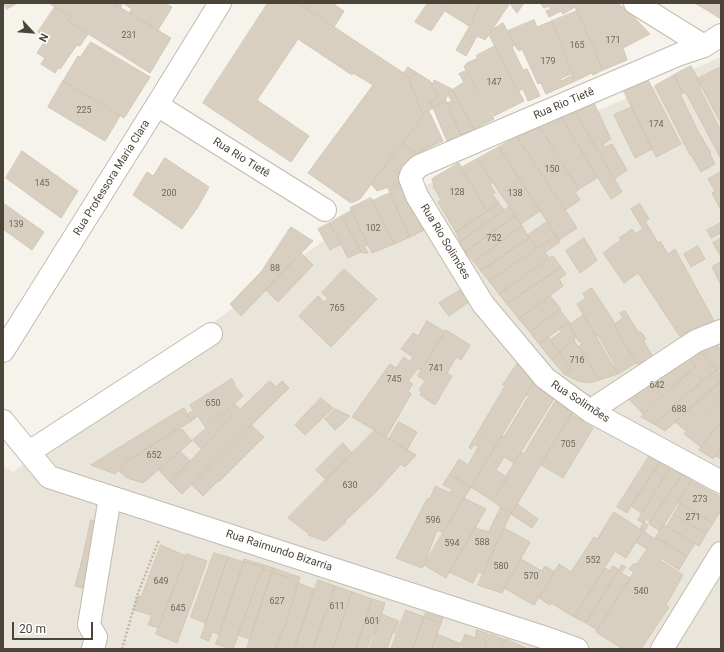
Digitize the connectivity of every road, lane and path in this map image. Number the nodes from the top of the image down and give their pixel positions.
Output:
1 (220, 3) edge
2 (636, 3) edge
3 (712, 40) edge
4 (157, 105) junction
5 (410, 178) joint
6 (325, 210) dead end
7 (483, 304) joint
8 (721, 331) edge
9 (211, 334) dead end
10 (3, 351) edge
11 (590, 411) junction
12 (3, 421) edge
13 (29, 452) junction
14 (721, 482) edge
15 (110, 497) junction
16 (169, 515) junction
17 (721, 553) edge
18 (93, 649) edge
19 (122, 649) edge
20 (577, 649) edge
21 (662, 649) edge

1 - 4 street, Rua Professora Maria Clara
2 - 3 street
3 - 5 street, Rua Rio Tietê
4 - 6 street, Rua Rio Tietê
4 - 10 street, Rua Professora Maria Clara
5 - 7 street, Rua Rio Solimões
7 - 11 street, Rua Solimões
8 - 11 street
9 - 13 street
11 - 14 street, Rua Solimões
12 - 13 street, Rua Raimundo Bizarria
13 - 15 street, Rua Raimundo Bizarria
15 - 16 street, Rua Raimundo Bizarria
15 - 18 street
16 - 19 path
16 - 20 street, Rua Raimundo Bizarria
17 - 21 street

